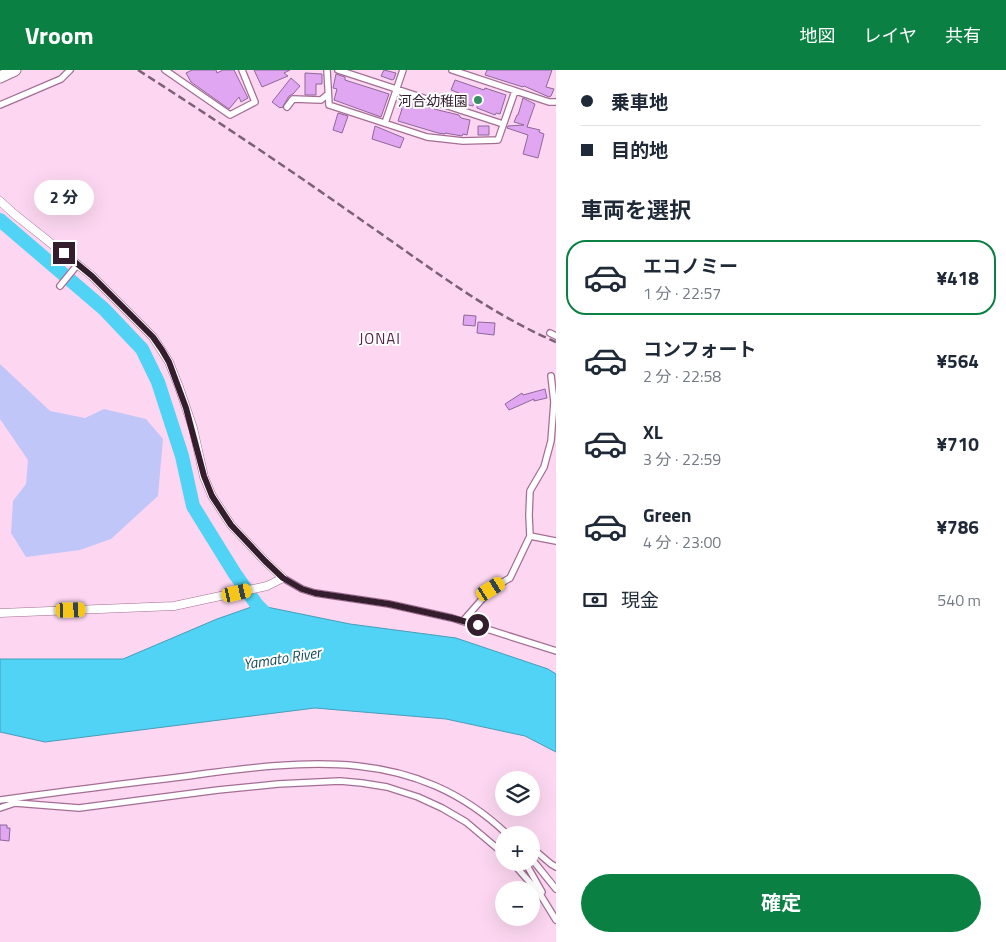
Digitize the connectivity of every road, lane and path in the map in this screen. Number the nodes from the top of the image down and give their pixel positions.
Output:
1 (14, 70) edge
2 (70, 70) edge
3 (178, 70) edge
4 (242, 70) edge
5 (327, 70) edge
6 (338, 70) edge
7 (404, 70) edge
8 (452, 70) edge
9 (168, 72) edge
10 (0, 76) edge
11 (397, 89) junction
12 (515, 91) junction
13 (328, 94) junction
14 (556, 102) edge
15 (0, 105) edge
16 (287, 107) dead end
17 (385, 123) junction
18 (503, 124) junction
19 (0, 201) edge
20 (77, 266) junction
21 (60, 286) dead end
22 (551, 376) dead end
23 (530, 536) junction
24 (556, 541) edge
25 (283, 578) junction
26 (0, 613) edge
27 (463, 621) junction
28 (556, 651) edge
29 (0, 800) edge
30 (15, 801) junction
31 (0, 808) edge
32 (499, 826) edge
33 (495, 846) edge
34 (540, 855) edge
35 (556, 867) edge
36 (540, 869) edge
37 (520, 871) edge
38 (529, 881) edge
39 (540, 888) edge
40 (556, 889) edge
41 (540, 894) joint
42 (556, 920) edge

1 - 10 highway
2 - 15 street
3 - 9 street
4 - 9 street
5 - 13 street
6 - 11 street
7 - 11 street
8 - 12 street
11 - 17 street
11 - 18 street
12 - 14 street
12 - 18 street
13 - 16 street
13 - 17 street
17 - 18 street
19 - 20 street
20 - 21 street
20 - 25 street
22 - 23 street
23 - 24 street
23 - 27 street
25 - 26 street
25 - 27 street
27 - 28 street
29 - 30 street
30 - 31 street
30 - 32 street
30 - 33 street
34 - 35 street
36 - 40 street
37 - 38 street
39 - 41 street
41 - 42 street

